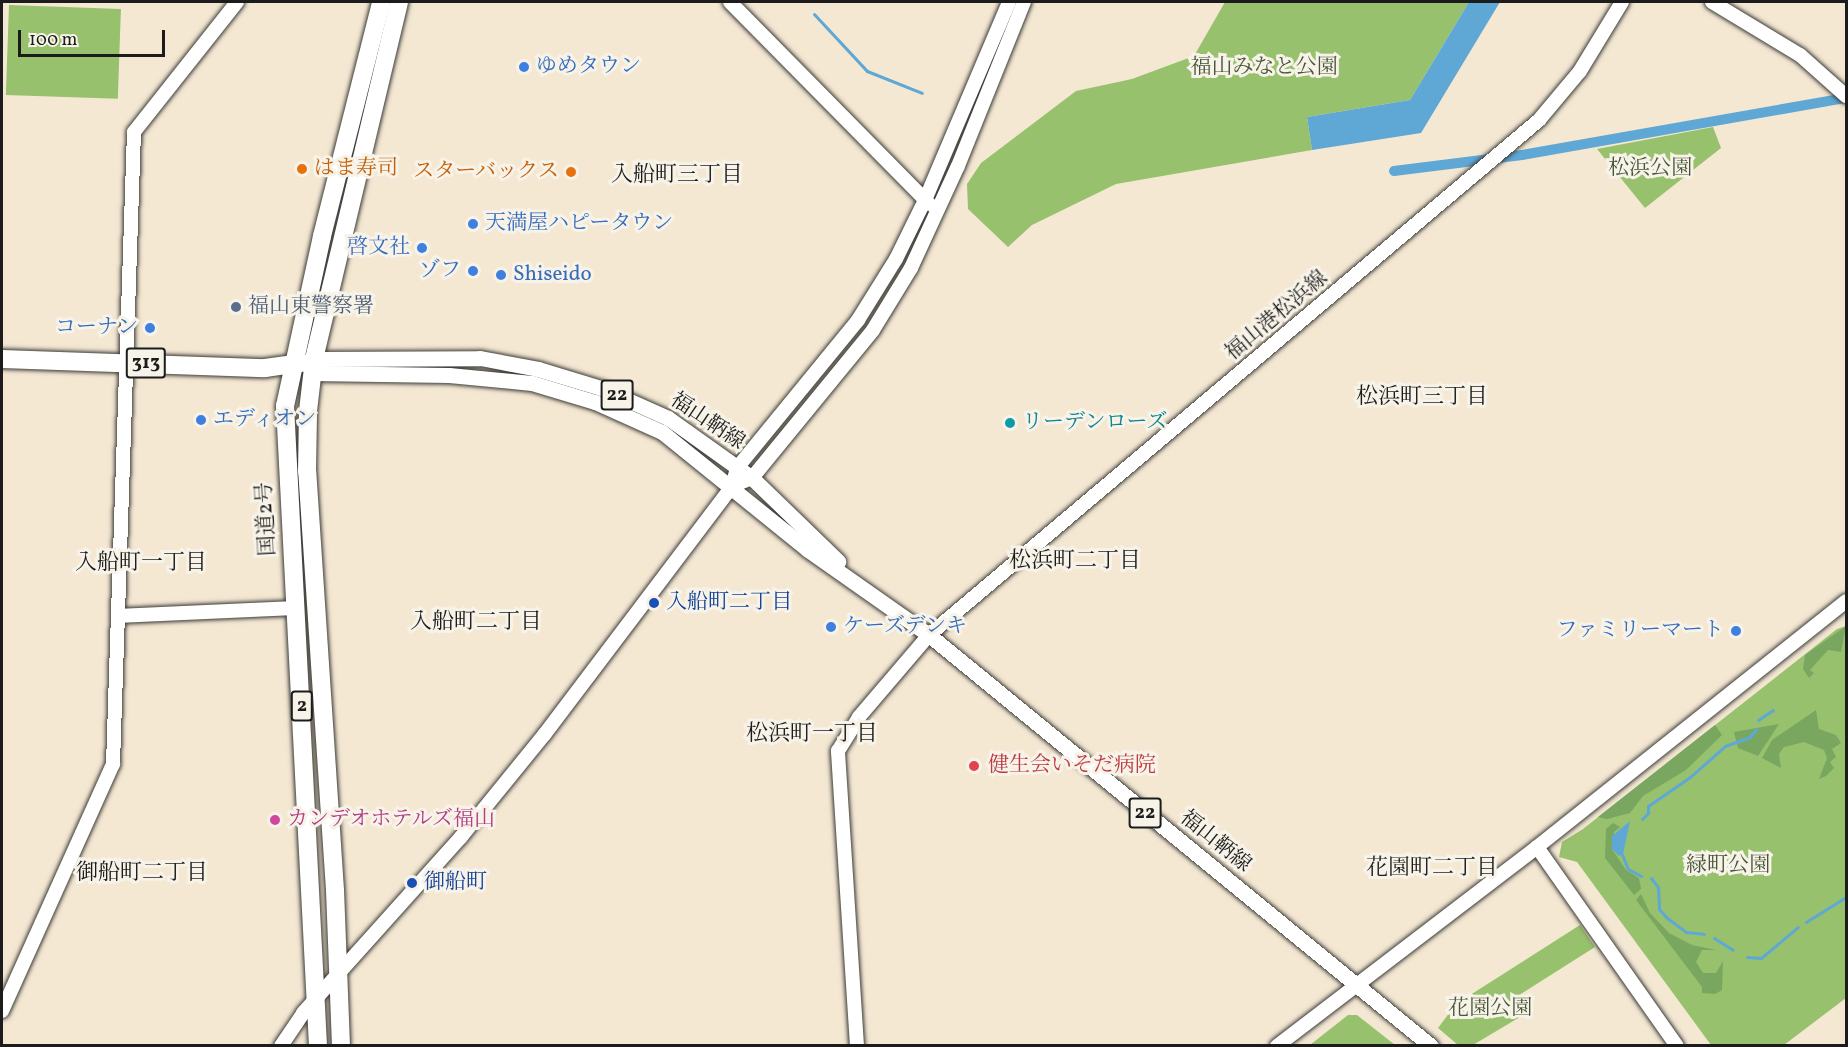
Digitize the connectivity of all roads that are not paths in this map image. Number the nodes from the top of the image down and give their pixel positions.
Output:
1 (237, 2) edge
2 (381, 2) edge
3 (399, 2) edge
4 (730, 2) edge
5 (1009, 2) edge
6 (1023, 2) edge
7 (1622, 2) edge
8 (1712, 2) edge
9 (1846, 96) edge
10 (926, 200) junction
11 (936, 213) junction
12 (2, 359) edge
13 (124, 362) junction
14 (313, 366) junction
15 (291, 367) junction
16 (737, 468) junction
17 (752, 478) junction
18 (732, 486) junction
19 (859, 583) junction
20 (1846, 601) edge
21 (294, 608) junction
22 (118, 616) junction
23 (929, 635) junction
24 (1537, 847) junction
25 (336, 975) junction
26 (1356, 986) junction
27 (316, 1000) junction
28 (2, 1011) edge
29 (281, 1046) edge
30 (318, 1046) edge
31 (341, 1046) edge
32 (857, 1046) edge
33 (1277, 1046) edge
34 (1431, 1046) edge
35 (1677, 1046) edge

1 - 13 street
2 - 15 highway, 国道2号 / 2
3 - 14 highway, 国道2号 / 2
4 - 10 street
5 - 10 street
6 - 11 street
7 - 23 street, 福山港松浜線
8 - 9 street
10 - 11 street
10 - 16 street
11 - 17 street
12 - 13 highway, 313
13 - 15 highway, 313
13 - 22 street
14 - 15 highway, 313
14 - 16 main road, 福山鞆線 / 22
14 - 18 main road, 福山鞆線 / 22
14 - 25 highway, 国道2号 / 2
15 - 21 highway, 国道2号 / 2
16 - 17 main road, 福山鞆線 / 22
16 - 18 street
17 - 18 street
17 - 19 main road, 福山鞆線 / 22
18 - 19 main road, 福山鞆線 / 22
18 - 25 street
19 - 23 main road, 福山鞆線 / 22
20 - 24 street
21 - 22 street
21 - 27 highway, 国道2号 / 2
22 - 28 street
23 - 26 main road, 福山鞆線 / 22
23 - 32 street, 福山港松浜線
24 - 26 street
24 - 35 street
25 - 27 street
25 - 31 highway, 国道2号 / 2
26 - 33 street
26 - 34 main road, 福山鞆線 / 22
27 - 29 street
27 - 30 highway, 国道2号 / 2

